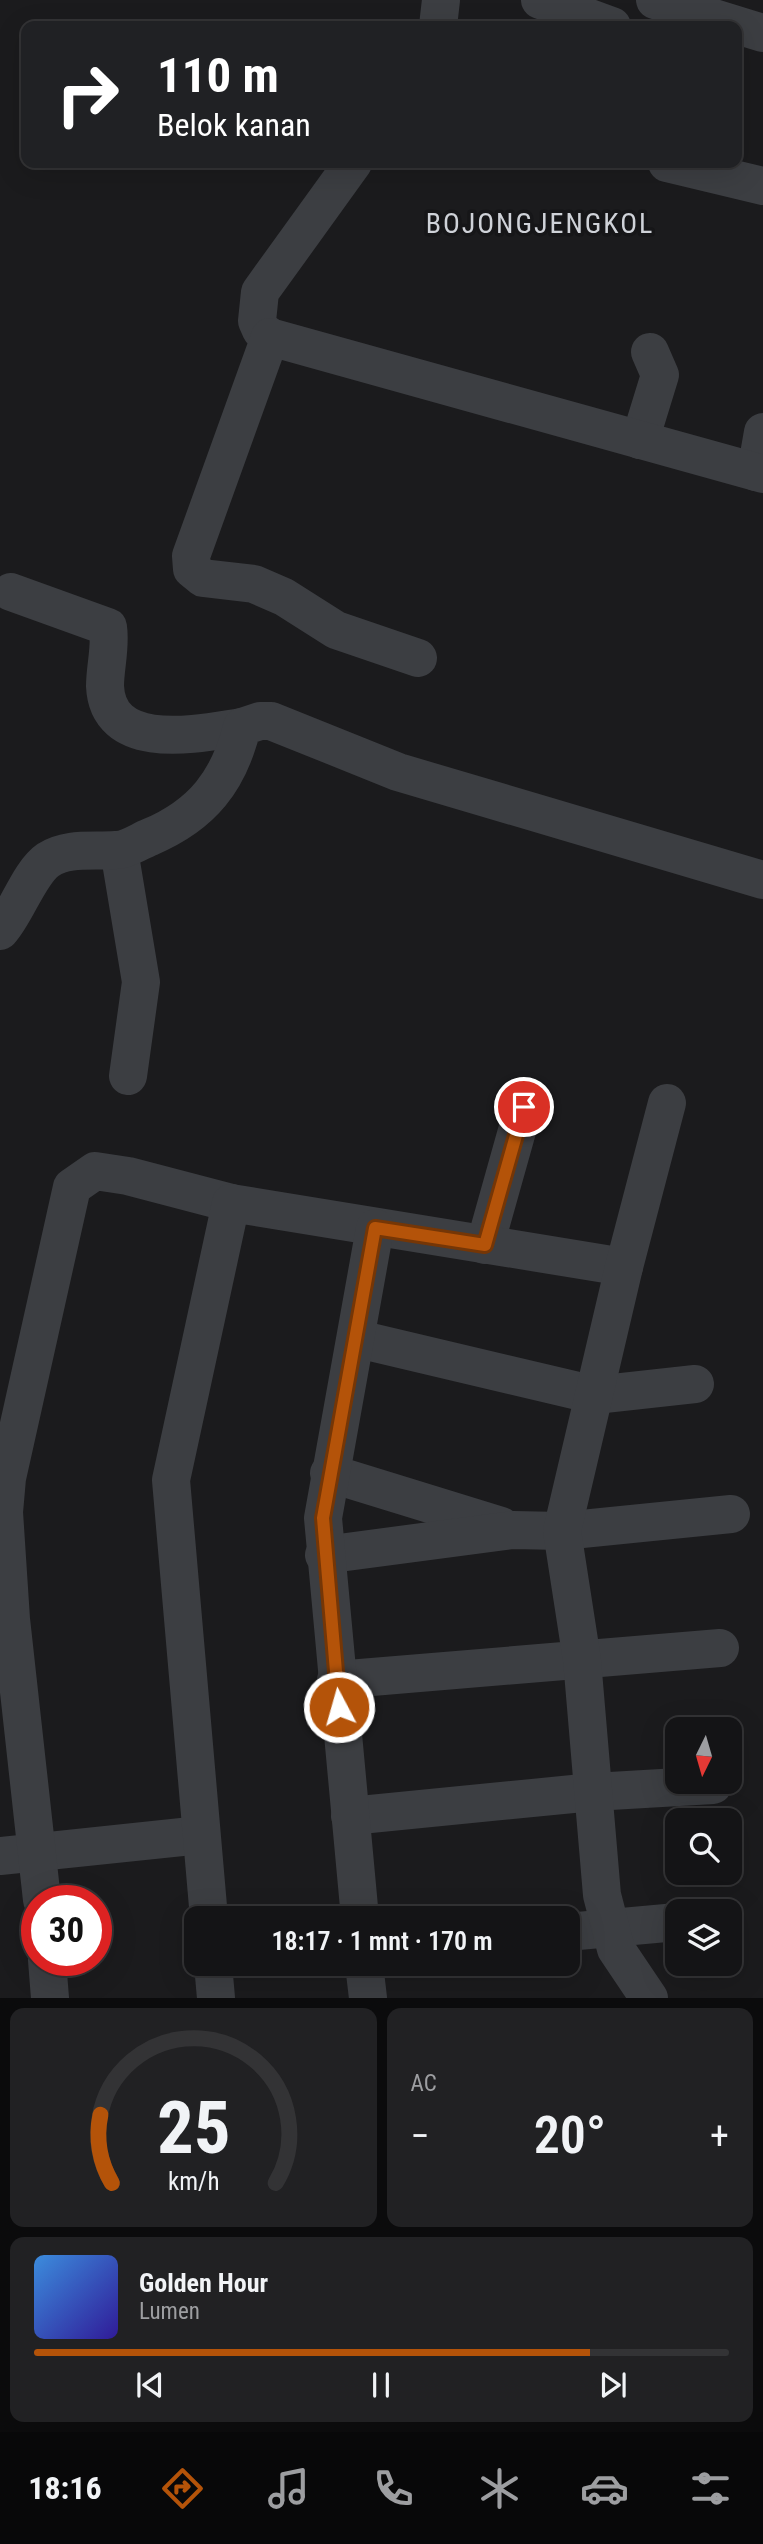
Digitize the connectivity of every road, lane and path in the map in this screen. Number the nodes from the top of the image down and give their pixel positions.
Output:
1 (441, 0) edge
2 (540, 0) edge
3 (655, 0) edge
4 (439, 21) edge
5 (598, 21) edge
6 (724, 21) edge
7 (742, 27) edge
8 (763, 33) edge
9 (349, 168) edge
10 (688, 168) edge
11 (763, 186) edge
12 (271, 337) junction
13 (650, 352) dead end
14 (763, 432) edge
15 (640, 439) junction
16 (760, 473) edge
17 (11, 592) dead end
18 (418, 658) dead end
19 (242, 727) junction
20 (119, 850) junction
21 (763, 880) edge
22 (0, 931) edge
23 (128, 1076) dead end
24 (667, 1103) dead end
25 (524, 1107) dead end
26 (231, 1203) junction
27 (375, 1228) junction
28 (485, 1245) junction
29 (624, 1267) junction
30 (358, 1339) junction
31 (695, 1384) dead end
32 (595, 1395) junction
33 (329, 1473) junction
34 (731, 1514) dead end
35 (513, 1530) junction
36 (562, 1531) junction
37 (324, 1555) junction
38 (7, 1630) edge
39 (720, 1648) dead end
40 (582, 1660) junction
41 (336, 1680) junction
42 (665, 1788) edge
43 (593, 1792) junction
44 (349, 1816) junction
45 (201, 1835) junction
46 (39, 1852) junction
47 (0, 1856) edge
48 (42, 1885) edge
49 (208, 1906) edge
50 (359, 1906) edge
51 (665, 1923) edge
52 (608, 1928) junction
53 (580, 1931) edge
54 (48, 1976) edge
55 (214, 1976) edge
56 (365, 1976) edge
57 (50, 1998) edge
58 (216, 1998) edge
59 (368, 1998) edge
60 (649, 1998) edge

1 - 4 street
2 - 5 street
3 - 6 street
7 - 8 street
9 - 12 street
10 - 11 street
12 - 15 street
12 - 18 street
13 - 15 street
14 - 16 street
15 - 16 street
17 - 19 street
19 - 20 street
19 - 21 street
20 - 22 street
20 - 23 street
24 - 29 street
25 - 28 street
26 - 27 street
26 - 38 street
26 - 45 street
27 - 28 street
27 - 30 street
28 - 29 street
29 - 32 street
30 - 32 street
30 - 33 street
31 - 32 street
32 - 36 street
33 - 35 street
33 - 37 street
34 - 36 street
35 - 36 street
35 - 37 street
36 - 40 street
37 - 41 street
38 - 46 street
39 - 40 street
40 - 41 street
40 - 43 street
41 - 44 street
42 - 43 street
43 - 44 street
43 - 52 street
44 - 50 street
45 - 46 street
45 - 49 street
46 - 47 street
46 - 48 street
51 - 52 street
52 - 53 street
52 - 60 street
54 - 57 street
55 - 58 street
56 - 59 street

